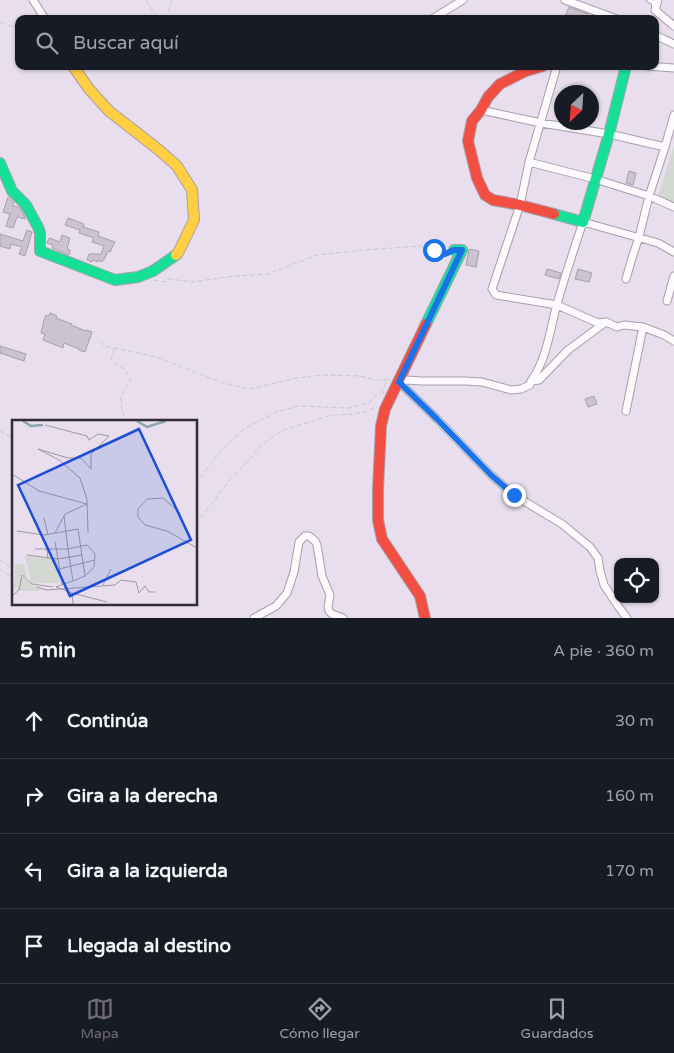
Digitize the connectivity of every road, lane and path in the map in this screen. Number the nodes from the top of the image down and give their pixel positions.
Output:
1 (33, 0) edge
2 (146, 0) edge
3 (172, 0) edge
4 (463, 0) edge
5 (565, 0) edge
6 (649, 0) edge
7 (658, 0) edge
8 (655, 10) junction
9 (43, 15) edge
10 (156, 15) edge
11 (167, 15) edge
12 (439, 15) edge
13 (606, 15) edge
14 (0, 22) edge
15 (674, 26) edge
16 (15, 28) edge
17 (659, 37) edge
18 (674, 44) edge
19 (659, 67) edge
20 (674, 68) edge
21 (76, 70) edge
22 (529, 70) edge
23 (556, 70) edge
24 (625, 70) edge
25 (481, 110) junction
26 (674, 115) edge
27 (541, 123) junction
28 (609, 134) junction
29 (665, 147) junction
30 (0, 162) edge
31 (529, 162) junction
32 (595, 180) junction
33 (649, 196) junction
34 (520, 205) junction
35 (674, 208) edge
36 (583, 222) junction
37 (639, 237) junction
38 (454, 250) joint
39 (674, 252) edge
40 (674, 276) edge
41 (138, 277) junction
42 (626, 279) dead end
43 (668, 300) dead end
44 (557, 305) junction
45 (606, 322) junction
46 (643, 327) junction
47 (674, 341) edge
48 (100, 342) dead end
49 (114, 347) junction
50 (531, 381) junction
51 (399, 382) junction
52 (386, 384) junction
53 (383, 394) dead end
54 (380, 404) dead end
55 (626, 411) dead end
56 (127, 420) edge
57 (0, 431) edge
58 (12, 437) edge
59 (198, 480) edge
60 (198, 520) edge
61 (0, 560) edge
62 (0, 569) edge
63 (12, 569) edge
64 (12, 578) edge
65 (254, 618) edge
66 (343, 618) edge
67 (425, 618) edge
68 (627, 618) edge

1 - 9 street
2 - 10 path
3 - 11 path
4 - 12 street
5 - 13 street
6 - 8 lane
7 - 8 street
8 - 15 street
14 - 16 path
17 - 18 street
19 - 20 street
21 - 41 street
22 - 25 street
23 - 27 street
24 - 28 street
25 - 27 street
25 - 34 street
26 - 29 street
27 - 28 street
27 - 31 street
28 - 29 street
28 - 32 street
29 - 33 street
30 - 41 street
31 - 32 street
31 - 34 street
32 - 33 street
32 - 36 street
33 - 35 street
33 - 37 street
34 - 36 street
34 - 44 street
36 - 37 street
36 - 44 street
37 - 39 street
37 - 42 street
38 - 41 path
38 - 51 street
40 - 43 street
44 - 45 street
44 - 50 street
45 - 46 street
45 - 50 street
46 - 47 street
46 - 55 street
48 - 49 path
49 - 52 path
49 - 56 path
50 - 51 street
51 - 67 street
51 - 68 street
52 - 53 path
52 - 59 path
54 - 60 path
57 - 58 path
61 - 63 path
62 - 64 path
65 - 66 street

